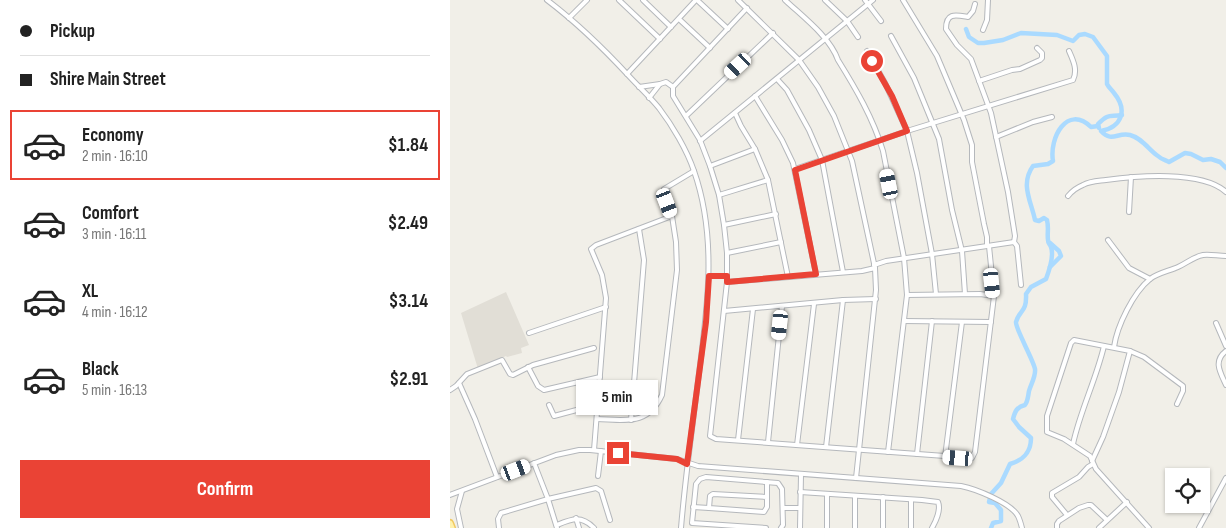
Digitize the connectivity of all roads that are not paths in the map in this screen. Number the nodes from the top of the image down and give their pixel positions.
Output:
1 (548, 0) edge
2 (587, 0) edge
3 (619, 0) edge
4 (643, 0) edge
5 (738, 0) edge
6 (784, 0) edge
7 (825, 0) edge
8 (873, 0) edge
9 (903, 0) edge
10 (988, 0) edge
11 (694, 1) edge
12 (867, 2) edge
13 (976, 4) dead end
14 (747, 8) junction
15 (569, 18) junction
16 (679, 19) junction
17 (847, 21) junction
18 (881, 21) dead end
19 (671, 27) junction
20 (728, 29) junction
21 (983, 30) dead end
22 (773, 33) junction
23 (891, 36) dead end
24 (858, 37) dead end
25 (660, 39) junction
26 (826, 39) junction
27 (710, 48) junction
28 (1037, 48) dead end
29 (866, 51) dead end
30 (1069, 51) dead end
31 (799, 60) junction
32 (628, 74) junction
33 (777, 79) junction
34 (979, 81) junction
35 (660, 84) junction
36 (639, 86) junction
37 (673, 87) junction
38 (755, 96) junction
39 (649, 98) junction
40 (988, 107) junction
41 (735, 113) junction
42 (962, 114) junction
43 (686, 116) junction
44 (1052, 117) dead end
45 (933, 123) junction
46 (907, 131) junction
47 (996, 137) junction
48 (700, 141) junction
49 (880, 141) junction
50 (755, 149) junction
51 (849, 151) junction
52 (822, 160) junction
53 (710, 166) junction
54 (795, 170) junction
55 (694, 171) junction
56 (1131, 177) junction
57 (768, 180) junction
58 (1226, 192) edge
59 (719, 195) junction
60 (1068, 196) dead end
61 (1129, 212) dead end
62 (776, 214) junction
63 (672, 216) junction
64 (724, 224) junction
65 (639, 229) junction
66 (1108, 240) dead end
67 (781, 242) junction
68 (1014, 242) junction
69 (988, 246) junction
70 (962, 250) junction
71 (727, 253) junction
72 (932, 254) junction
73 (1226, 256) edge
74 (904, 258) junction
75 (875, 266) junction
76 (844, 272) junction
77 (816, 274) junction
78 (709, 276) junction
79 (727, 276) junction
80 (788, 277) junction
81 (1150, 279) junction
82 (727, 282) junction
83 (1021, 285) dead end
84 (936, 294) junction
85 (965, 294) junction
86 (907, 295) junction
87 (994, 296) junction
88 (876, 299) junction
89 (843, 300) junction
90 (814, 304) junction
91 (782, 306) junction
92 (606, 307) junction
93 (753, 309) junction
94 (724, 311) junction
95 (904, 321) junction
96 (932, 321) junction
97 (962, 322) junction
98 (990, 322) junction
99 (1216, 323) dead end
100 (529, 333) dead end
101 (1104, 346) junction
102 (1226, 346) edge
103 (1114, 347) junction
104 (594, 348) dead end
105 (1130, 351) junction
106 (1226, 351) edge
107 (528, 368) junction
108 (600, 377) junction
109 (459, 383) junction
110 (1226, 385) edge
111 (451, 390) edge
112 (598, 404) junction
113 (1177, 404) dead end
114 (549, 406) dead end
115 (598, 419) junction
116 (631, 420) junction
117 (738, 440) junction
118 (768, 442) junction
119 (1073, 444) junction
120 (797, 445) junction
121 (826, 448) junction
122 (594, 450) junction
123 (858, 450) junction
124 (600, 451) junction
125 (888, 452) junction
126 (917, 454) junction
127 (945, 457) junction
128 (1093, 462) junction
129 (534, 463) junction
130 (687, 464) junction
131 (800, 475) junction
132 (598, 476) dead end
133 (498, 477) junction
134 (856, 478) junction
135 (1226, 478) edge
136 (767, 482) junction
137 (462, 491) junction
138 (800, 492) junction
139 (827, 494) junction
140 (450, 495) edge
141 (856, 496) junction
142 (767, 497) junction
143 (883, 497) junction
144 (548, 499) junction
145 (911, 500) junction
146 (1127, 502) junction
147 (693, 508) junction
148 (709, 508) junction
149 (783, 508) junction
150 (800, 508) junction
151 (1067, 515) junction
152 (576, 518) junction
153 (610, 520) dead end
154 (1107, 520) junction
155 (681, 522) junction
156 (450, 523) edge
157 (692, 523) junction
158 (557, 526) edge
159 (452, 528) edge
160 (461, 528) edge
161 (499, 528) edge
162 (579, 528) edge
163 (594, 528) edge
164 (681, 528) edge
165 (766, 528) edge
166 (781, 528) edge
167 (800, 528) edge
168 (827, 528) edge
169 (855, 528) edge
170 (883, 528) edge
171 (911, 528) edge
172 (932, 528) edge
173 (1022, 528) edge
174 (1057, 528) edge
175 (1099, 528) edge
176 (1149, 528) edge
177 (1199, 528) edge

1 - 15 street
2 - 15 street
3 - 25 street
4 - 19 street
5 - 14 street
6 - 26 street
7 - 17 street
8 - 12 street
9 - 42 street
10 - 21 street
11 - 16 street
11 - 20 street
12 - 17 street
12 - 18 street
13 - 34 street
14 - 20 street
14 - 22 street
15 - 32 street
16 - 19 street
16 - 27 street
17 - 24 street
17 - 26 street
19 - 25 street
20 - 27 street
22 - 31 street
22 - 43 street
23 - 45 street
25 - 32 street
26 - 31 street
26 - 49 street
27 - 37 street
28 - 34 street
29 - 46 street
30 - 40 street
31 - 33 street
31 - 51 street
32 - 36 street
33 - 38 street
33 - 52 street
34 - 40 street
35 - 36 street
35 - 37 street
35 - 39 street
36 - 39 street
37 - 43 street
38 - 41 street
38 - 54 street
39 - 55 street
40 - 42 street
40 - 47 street
41 - 48 street
41 - 50 street
42 - 45 street
42 - 69 street
43 - 48 street
44 - 47 street
45 - 46 street
45 - 70 street
46 - 49 street
46 - 72 street
47 - 68 street
48 - 53 street
49 - 51 street
49 - 74 street
50 - 53 street
50 - 57 street
51 - 52 street
51 - 75 street
52 - 54 street
52 - 76 street
53 - 59 street
54 - 77 street
55 - 63 street
55 - 78 street
56 - 58 street
56 - 60 street
56 - 61 street
57 - 59 street
57 - 62 street
59 - 64 street
62 - 64 street
62 - 67 street
63 - 65 street
63 - 116 street
64 - 71 street
65 - 92 street
65 - 116 street
66 - 81 street
67 - 71 street
67 - 80 street
68 - 69 street
68 - 83 street
69 - 70 street
69 - 87 street
70 - 72 street
70 - 85 street
71 - 79 street
72 - 74 street
72 - 84 street
73 - 81 street
74 - 75 street
74 - 86 street
75 - 76 street
75 - 88 street
76 - 77 street
77 - 80 street
78 - 79 street
78 - 130 street
79 - 82 street
80 - 82 street
81 - 103 street
82 - 94 street
84 - 85 street
84 - 86 street
85 - 87 street
86 - 95 street
87 - 98 street
88 - 89 street
88 - 123 street
89 - 90 street
89 - 121 street
90 - 91 street
90 - 120 street
91 - 93 street
91 - 118 street
92 - 100 street
92 - 108 street
93 - 94 street
93 - 117 street
94 - 117 street
95 - 96 street
95 - 125 street
96 - 97 street
96 - 126 street
97 - 98 street
97 - 127 street
98 - 127 street
99 - 102 street
101 - 103 street
101 - 119 street
101 - 119 street
103 - 105 street
104 - 107 street
105 - 113 street
105 - 128 street
106 - 110 street
107 - 108 street
107 - 109 street
108 - 112 street
109 - 111 street
109 - 133 street
112 - 114 street
112 - 115 street
115 - 116 street
115 - 122 street
117 - 118 street
118 - 120 street
119 - 128 street
120 - 121 street
121 - 123 street
122 - 124 street
122 - 129 street
123 - 125 street
123 - 134 street
124 - 130 street
124 - 132 street
125 - 126 street
126 - 127 street
128 - 146 street
128 - 151 street
129 - 133 street
129 - 144 street
130 - 131 street
130 - 155 street
131 - 134 street
131 - 138 street
133 - 137 street
134 - 173 street
135 - 177 street
136 - 142 street
136 - 147 street
136 - 149 street
137 - 140 street
137 - 160 street
138 - 139 street
138 - 150 street
139 - 141 street
139 - 168 street
141 - 143 street
141 - 169 street
142 - 148 street
142 - 148 street
143 - 145 street
143 - 170 street
144 - 153 street
144 - 158 street
144 - 161 street
145 - 171 street
145 - 172 street
146 - 154 street
146 - 176 street
147 - 148 street
147 - 157 street
149 - 150 street
149 - 166 street
150 - 167 street
151 - 154 street
151 - 174 street
152 - 158 street
152 - 162 street
152 - 163 street
154 - 175 street
155 - 157 street
155 - 164 street
156 - 159 main road
157 - 165 street

